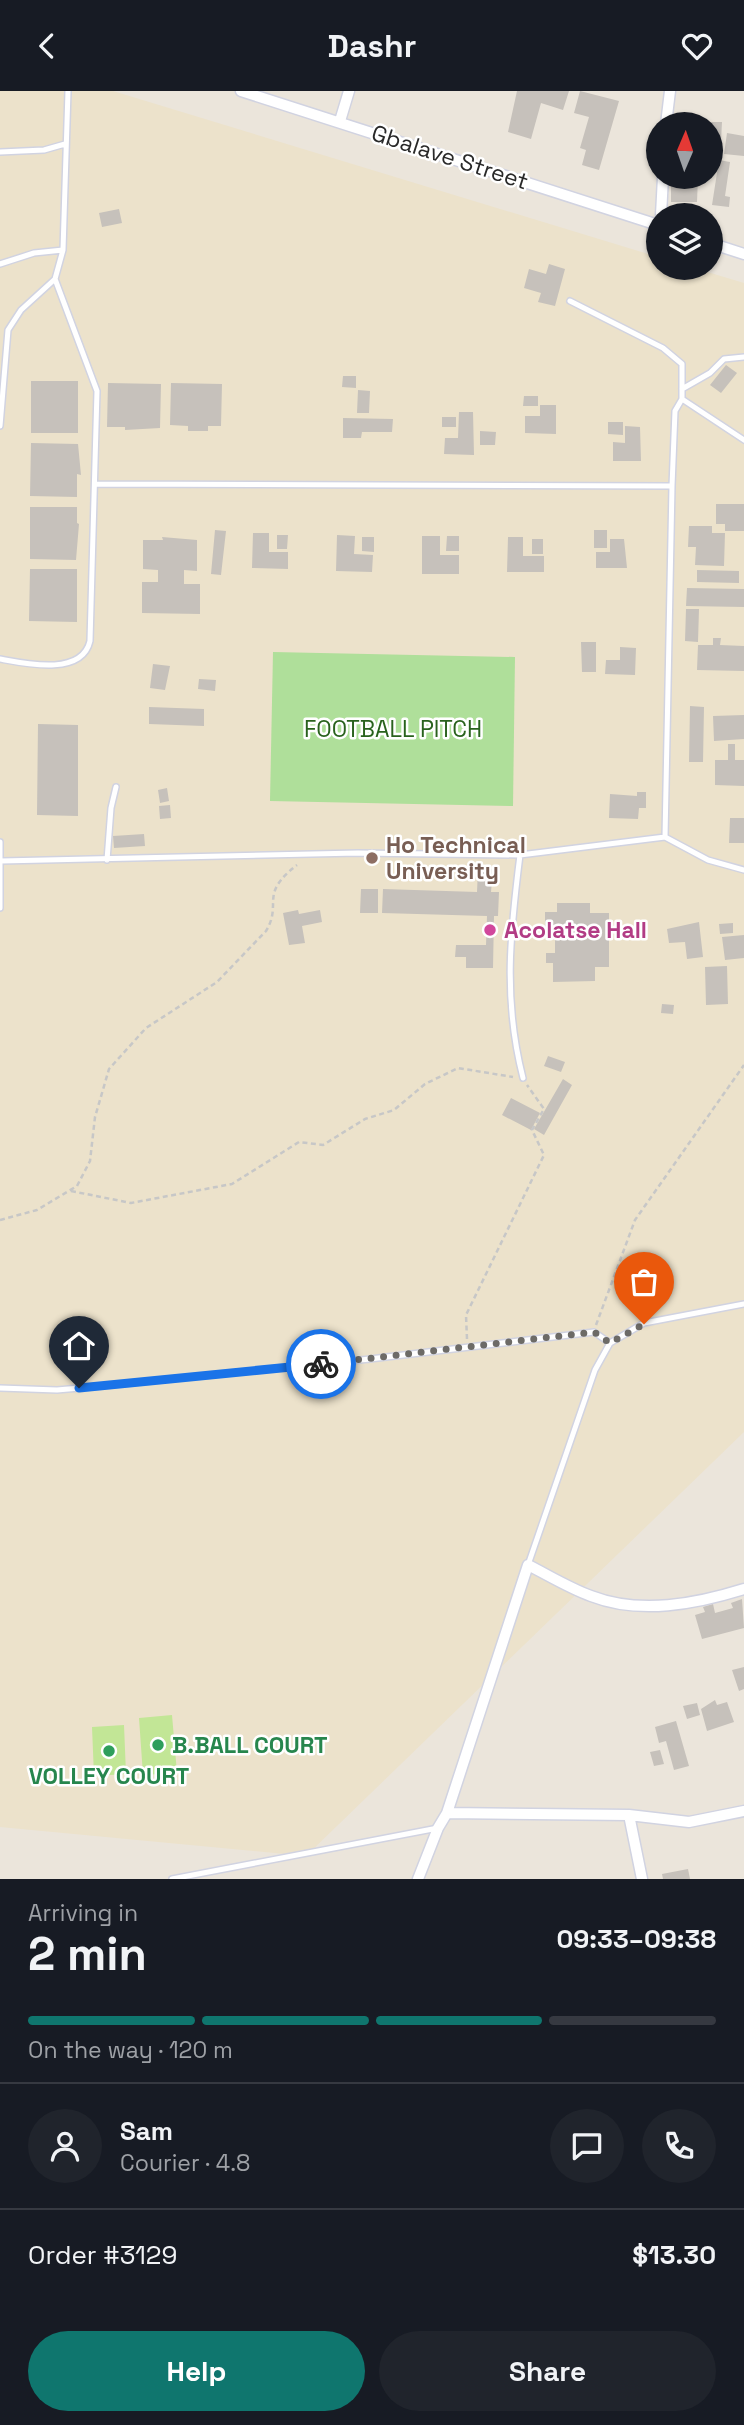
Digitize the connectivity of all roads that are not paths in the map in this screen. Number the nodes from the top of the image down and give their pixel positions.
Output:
1 (68, 91) edge
2 (241, 91) edge
3 (349, 91) edge
4 (670, 91) edge
5 (667, 112) edge
6 (340, 121) junction
7 (65, 144) junction
8 (0, 152) edge
9 (646, 221) edge
10 (723, 247) edge
11 (63, 250) junction
12 (744, 254) edge
13 (0, 264) edge
14 (55, 279) junction
15 (570, 301) dead end
16 (744, 357) edge
17 (682, 389) junction
18 (682, 399) junction
19 (0, 426) edge
20 (744, 440) edge
21 (96, 484) junction
22 (672, 486) junction
23 (0, 659) edge
24 (116, 787) dead end
25 (665, 837) junction
26 (0, 842) edge
27 (520, 855) junction
28 (107, 860) junction
29 (1, 861) edge
30 (744, 870) edge
31 (0, 908) edge
32 (523, 1078) road end
33 (744, 1304) edge
34 (610, 1343) junction
35 (0, 1388) edge
36 (528, 1565) junction
37 (744, 1589) edge
38 (744, 1811) edge
39 (447, 1813) junction
40 (629, 1815) junction
41 (438, 1828) junction
42 (172, 1879) edge
43 (418, 1879) edge
44 (642, 1879) edge

1 - 7 lane
2 - 6 street, Gbalave Street
3 - 6 street
4 - 5 street
6 - 9 street, Gbalave Street
7 - 8 lane
7 - 11 lane
10 - 12 street
11 - 13 lane
11 - 14 lane
14 - 19 lane
14 - 21 lane
15 - 17 lane
16 - 17 lane
17 - 18 lane
18 - 20 lane
18 - 22 lane
21 - 22 lane
21 - 23 lane
22 - 25 lane
24 - 28 lane
25 - 27 lane
25 - 30 lane
26 - 29 lane
27 - 28 lane
27 - 32 lane
28 - 29 lane
29 - 31 lane
33 - 34 lane
34 - 35 lane
34 - 36 lane
36 - 37 street
36 - 39 street
38 - 40 street
39 - 40 street
39 - 41 street
40 - 44 street
41 - 42 lane
41 - 43 street

